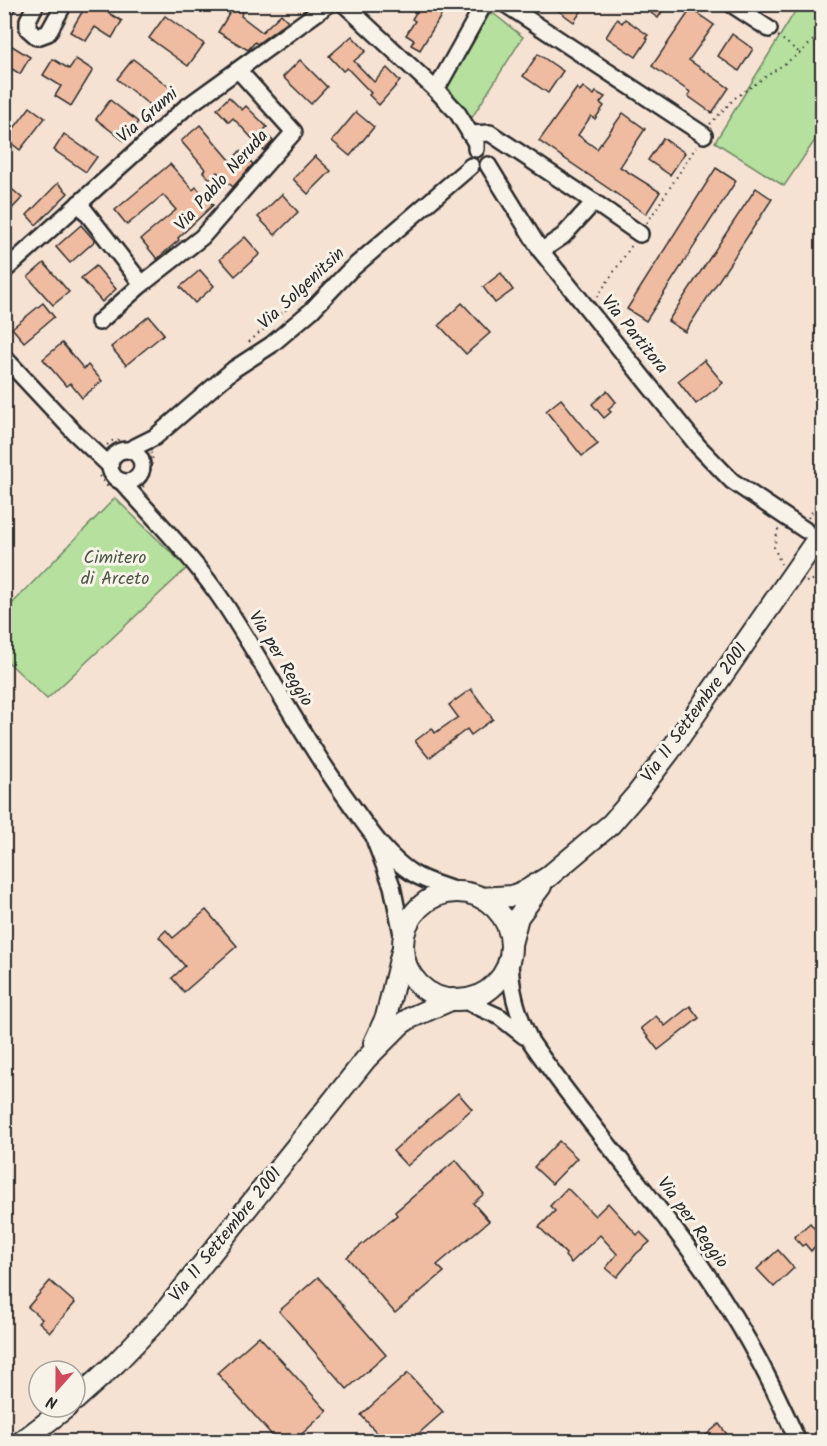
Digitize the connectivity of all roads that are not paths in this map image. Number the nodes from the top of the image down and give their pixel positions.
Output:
1 (36, 4) edge
2 (64, 4) edge
3 (329, 4) edge
4 (344, 4) edge
5 (484, 4) edge
6 (505, 4) edge
7 (731, 4) edge
8 (769, 29) road end
9 (239, 70) junction
10 (436, 90) junction
11 (704, 135) road end
12 (473, 141) junction
13 (488, 165) junction
14 (471, 166) junction
15 (594, 202) junction
16 (79, 203) junction
17 (640, 234) road end
18 (542, 251) junction
19 (4, 271) edge
20 (142, 284) junction
21 (99, 322) dead end
22 (4, 357) edge
23 (126, 460) junction
24 (121, 481) dead end
25 (814, 534) edge
26 (373, 836) junction
27 (548, 877) junction
28 (459, 892) junction
29 (481, 898) junction
30 (403, 944) junction
31 (510, 951) junction
32 (457, 999) junction
33 (531, 1042) junction
34 (366, 1059) junction
35 (87, 1389) edge
36 (51, 1419) edge
37 (21, 1442) edge
38 (798, 1442) edge

1 - 2 street
3 - 9 street, Via Grumi
4 - 10 street, Via Partitora
5 - 10 street
6 - 11 street
7 - 8 street
9 - 16 street, Via Grumi
9 - 20 street, Via Pablo Neruda
10 - 12 street, Via Partitora
12 - 13 street, Via Partitora
12 - 14 street
12 - 15 street
13 - 14 street
13 - 18 street, Via Partitora
14 - 23 street, Via Solgenitsin
15 - 17 street
15 - 18 street
16 - 19 street, Via Grumi
16 - 20 street
18 - 25 street, Via Partitora
20 - 21 street, Via Pablo Neruda
22 - 23 street, Via per Reggio
23 - 24 street, Via per Reggio
23 - 26 street, Via per Reggio
25 - 27 main road, Via 11 Settembre 2001
26 - 28 street, Via per Reggio
26 - 30 street, Via per Reggio
27 - 29 main road, Via 11 Settembre 2001
27 - 31 main road, Via 11 Settembre 2001
28 - 29 main road, Via 11 Settembre 2001
28 - 30 main road, Via 11 Settembre 2001
29 - 31 main road, Via 11 Settembre 2001
30 - 32 main road
30 - 34 main road, Via 11 Settembre 2001
31 - 32 main road, Via 11 Settembre 2001
31 - 33 street, Via per Reggio
32 - 33 street, Via per Reggio
32 - 34 main road, Via 11 Settembre 2001
33 - 38 street, Via per Reggio
34 - 35 main road, Via 11 Settembre 2001
36 - 37 main road

